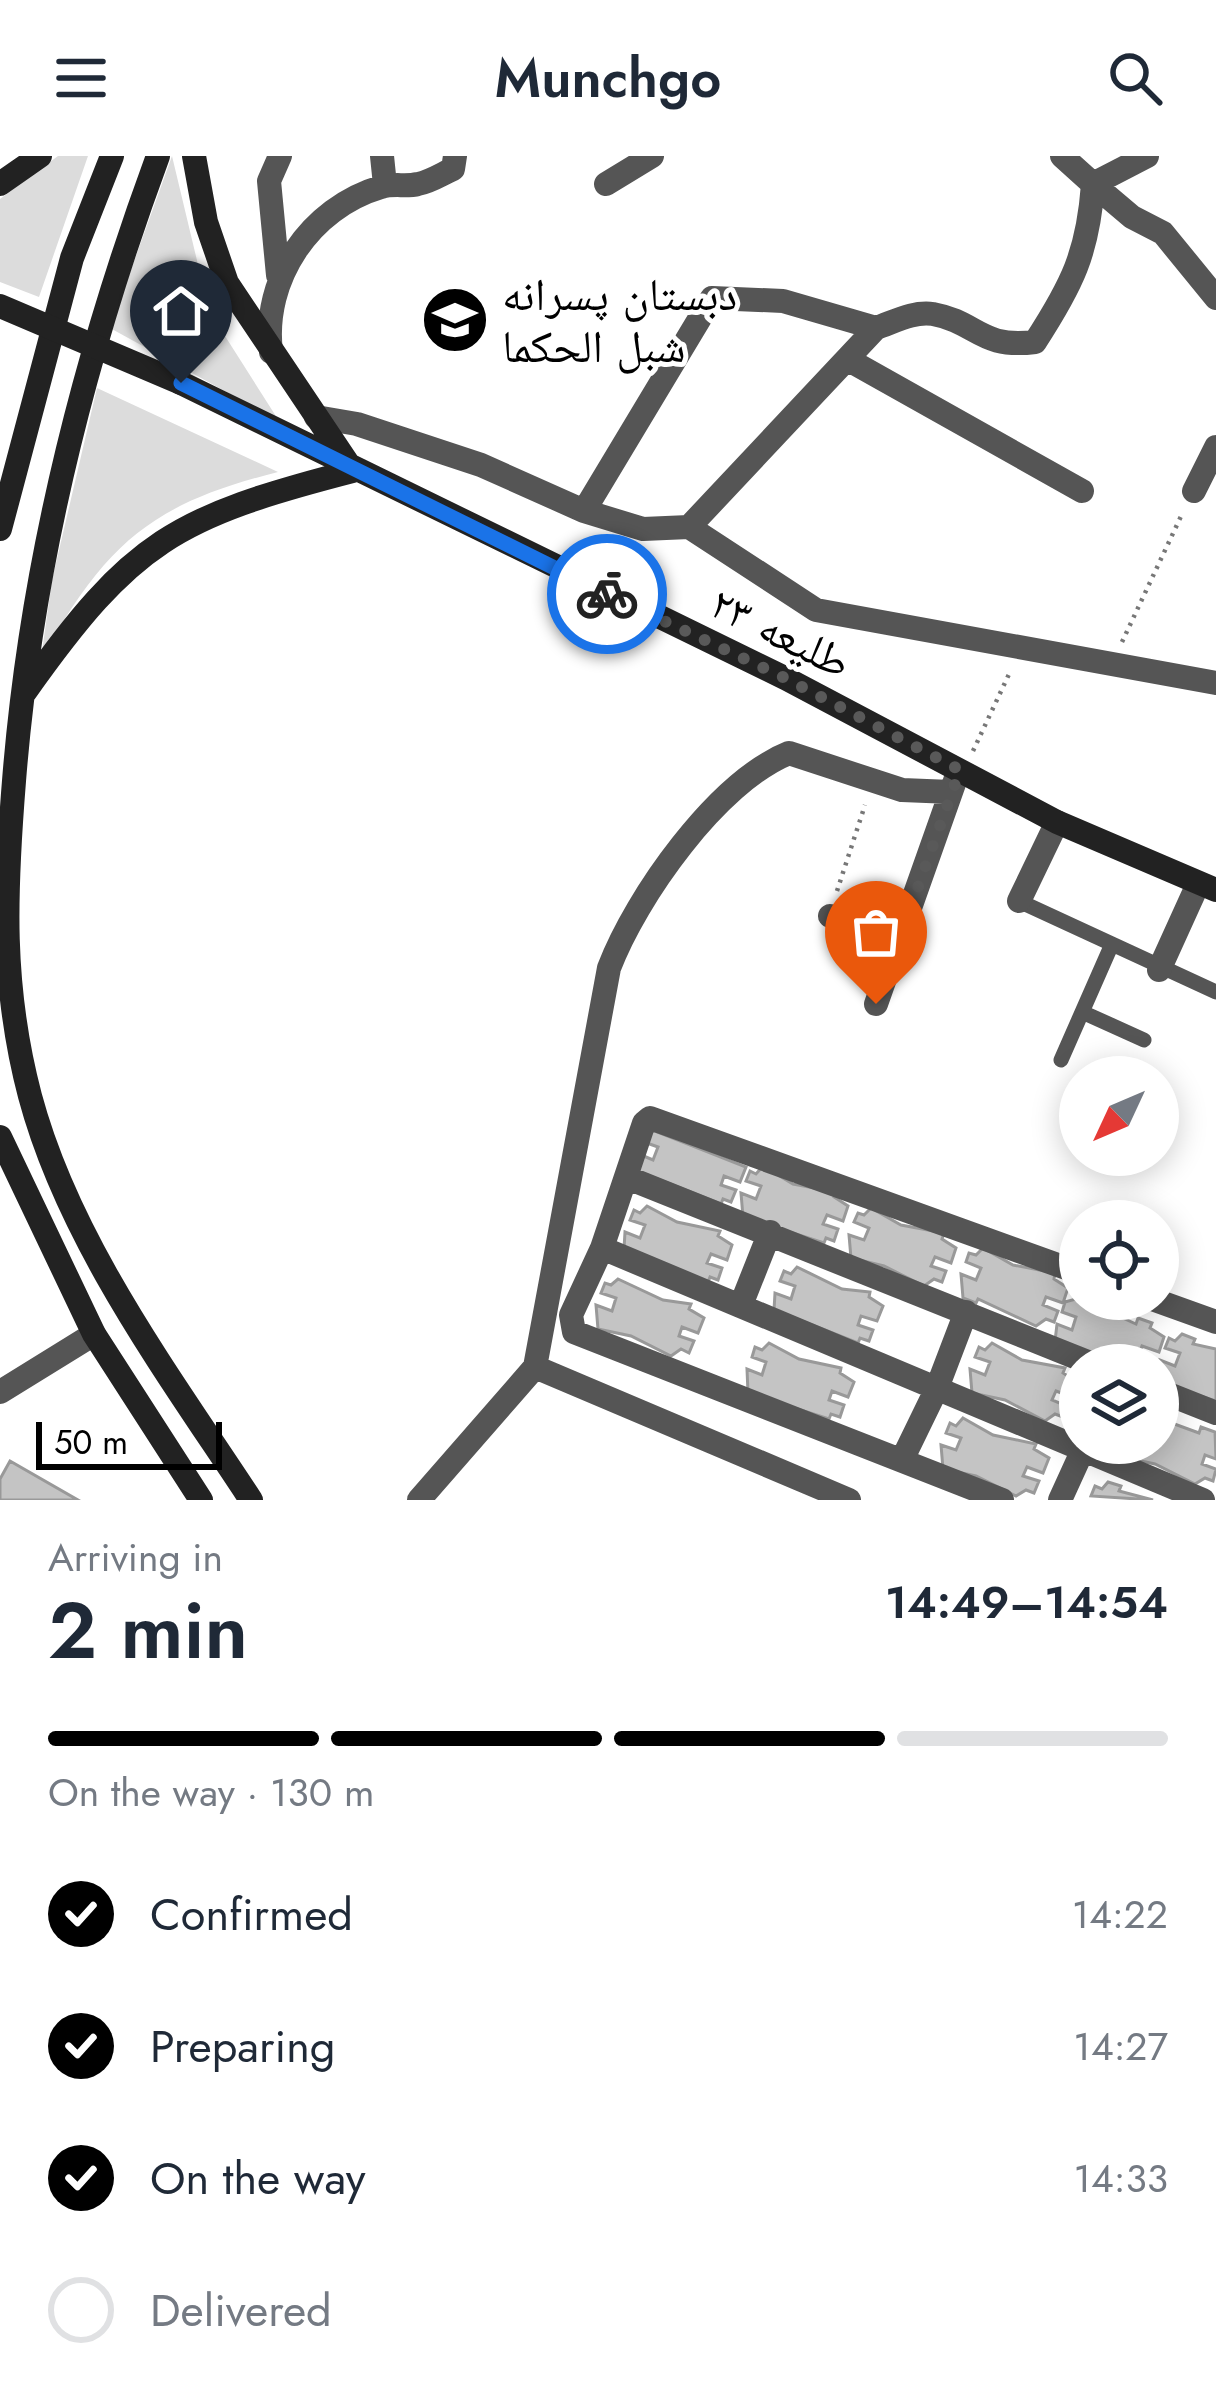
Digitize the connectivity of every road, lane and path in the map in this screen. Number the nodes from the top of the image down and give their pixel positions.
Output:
1 (40, 156) edge
2 (112, 156) edge
3 (158, 156) edge
4 (194, 156) edge
5 (280, 156) edge
6 (382, 156) edge
7 (454, 156) edge
8 (652, 156) edge
9 (1063, 156) edge
10 (1148, 156) edge
11 (0, 184) edge
12 (606, 184) dead end
13 (1093, 184) junction
14 (385, 185) junction
15 (278, 274) junction
16 (1216, 298) edge
17 (0, 306) edge
18 (876, 328) junction
19 (271, 352) junction
20 (847, 359) junction
21 (316, 417) junction
22 (1216, 447) edge
23 (353, 471) junction
24 (1082, 491) dead end
25 (1194, 491) joint
26 (584, 512) junction
27 (689, 527) junction
28 (0, 529) edge
29 (1114, 660) junction
30 (1010, 672) dead end
31 (1210, 678) edge
32 (20, 699) junction
33 (955, 781) junction
34 (873, 782) junction
35 (1057, 822) junction
36 (1207, 887) edge
37 (1019, 901) joint
38 (830, 916) joint
39 (903, 929) junction
40 (1112, 944) junction
41 (1159, 970) junction
42 (1216, 992) edge
43 (876, 1004) dead end
44 (1082, 1012) junction
45 (1144, 1040) dead end
46 (1063, 1056) edge
47 (0, 1137) edge
48 (628, 1178) junction
49 (770, 1232) junction
50 (602, 1248) junction
51 (1059, 1265) edge
52 (741, 1305) junction
53 (1179, 1309) edge
54 (966, 1312) junction
55 (1216, 1322) edge
56 (94, 1334) junction
57 (1059, 1350) edge
58 (535, 1366) junction
59 (938, 1388) junction
60 (0, 1391) edge
61 (1179, 1398) edge
62 (1216, 1413) edge
63 (1059, 1436) edge
64 (902, 1460) junction
65 (1077, 1464) edge
66 (1124, 1464) edge
67 (201, 1500) edge
68 (251, 1500) edge
69 (419, 1500) edge
70 (849, 1500) edge
71 (1002, 1500) edge
72 (1060, 1500) edge
73 (1203, 1500) edge

1 - 11 main road
2 - 28 main road
3 - 32 main road
4 - 19 main road
5 - 15 street
6 - 14 street
7 - 14 street
8 - 12 street
9 - 13 street
10 - 13 street
13 - 16 street
13 - 18 street
14 - 15 street
15 - 19 street
17 - 23 main road, طلیعه ۲۳, bridge
18 - 20 street
18 - 26 street
19 - 21 main road
20 - 24 street
20 - 27 street
21 - 23 main road
21 - 26 street
22 - 25 street
23 - 32 main road
23 - 33 main road, طلیعه ۲۳
25 - 29 path
26 - 27 street
27 - 29 street
29 - 31 street
30 - 33 path
32 - 68 main road
33 - 34 street
33 - 35 main road, طلیعه ۲۳
33 - 39 street
34 - 38 path
34 - 58 street
35 - 36 main road, طلیعه ۲۳
35 - 37 street
36 - 41 street
37 - 40 lane
38 - 39 street
39 - 43 street
40 - 41 lane
40 - 44 lane
41 - 42 lane
44 - 45 lane
44 - 46 lane
47 - 56 main road
48 - 49 street
48 - 50 street
48 - 51 street
49 - 52 street
49 - 54 street
50 - 52 street
50 - 64 street
52 - 59 street
53 - 55 street
54 - 57 street
54 - 59 street
56 - 60 street
56 - 67 main road
58 - 69 street
58 - 70 street
59 - 63 street
59 - 64 street
61 - 62 street
64 - 71 street
65 - 72 street
66 - 73 street

